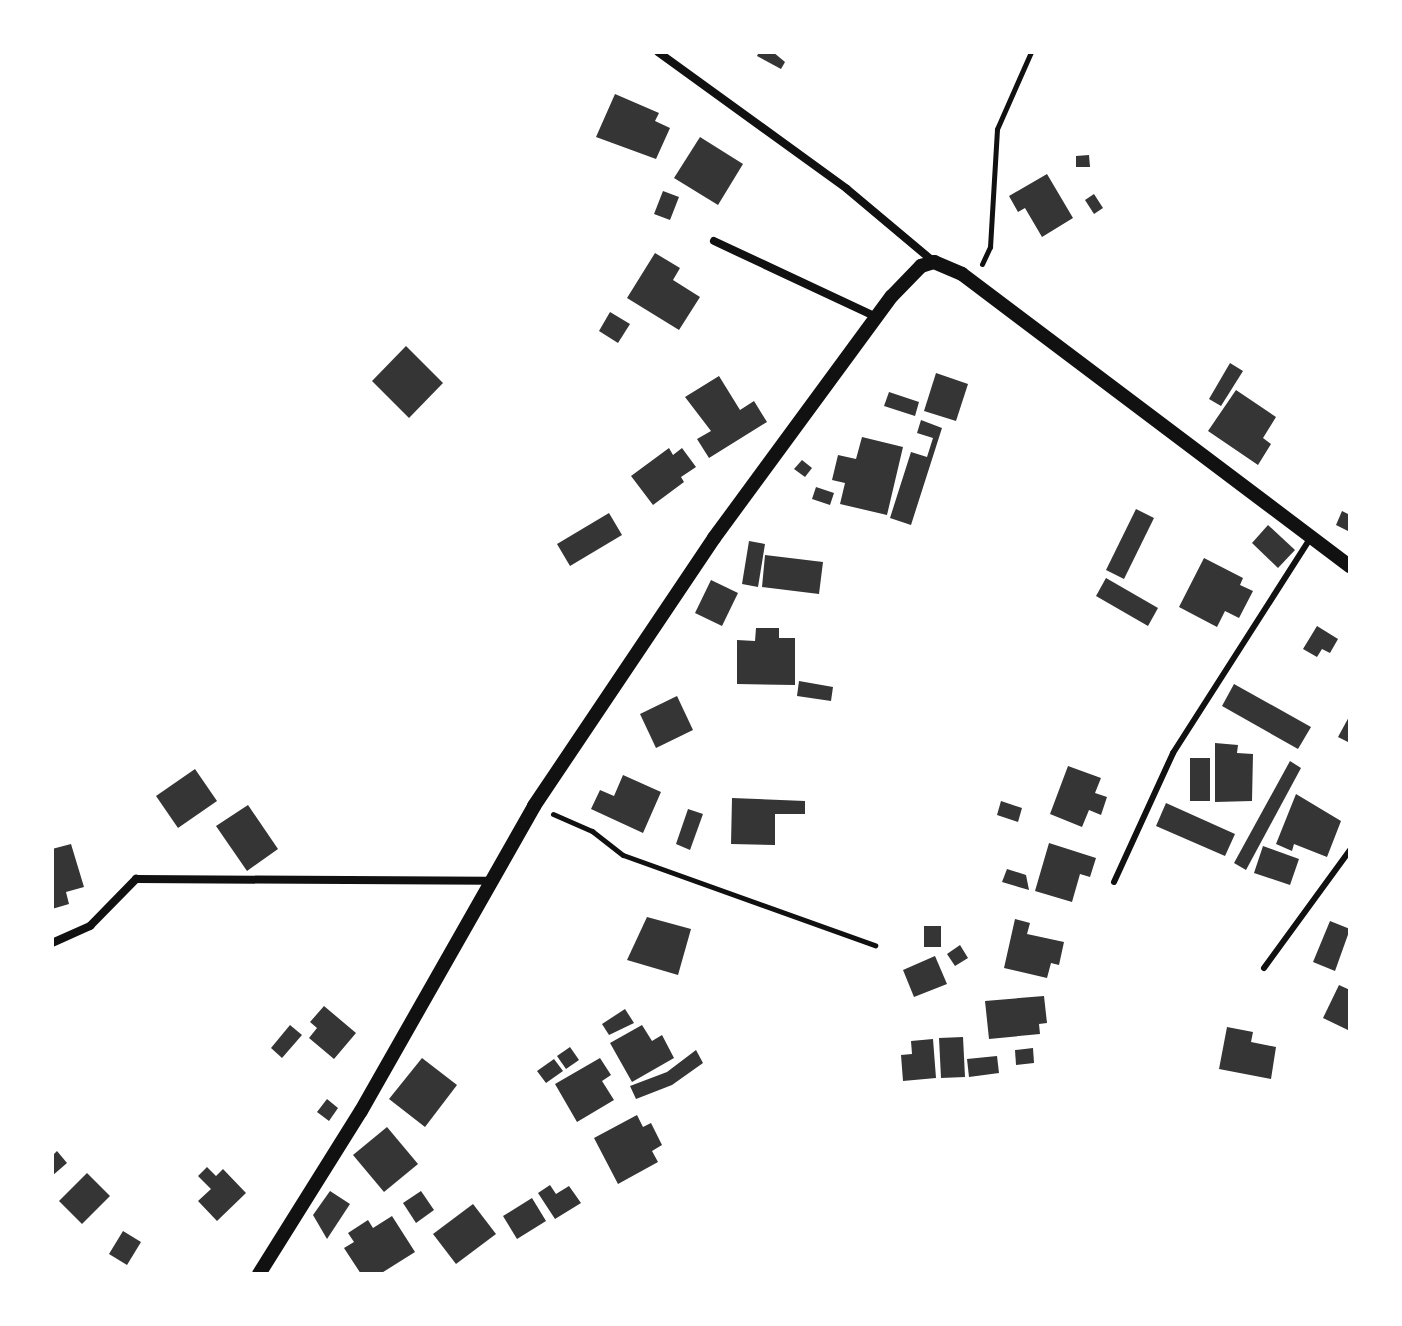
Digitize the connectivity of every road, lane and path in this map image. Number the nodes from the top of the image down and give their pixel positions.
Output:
1 (658, 52) edge
2 (1031, 52) edge
3 (714, 241) dead end
4 (934, 262) junction
5 (974, 284) junction
6 (876, 317) junction
7 (1312, 536) junction
8 (1350, 566) edge
9 (534, 806) junction
10 (1350, 850) edge
11 (488, 881) junction
12 (1114, 882) dead end
13 (52, 943) edge
14 (875, 945) dead end
15 (1264, 968) dead end
16 (259, 1274) edge

1 - 4 street
2 - 5 path
3 - 6 street
4 - 5 street
4 - 6 street
5 - 7 street
6 - 9 street
7 - 8 street
7 - 12 lane
9 - 11 street
9 - 14 path
10 - 15 lane
11 - 13 street
11 - 16 street

